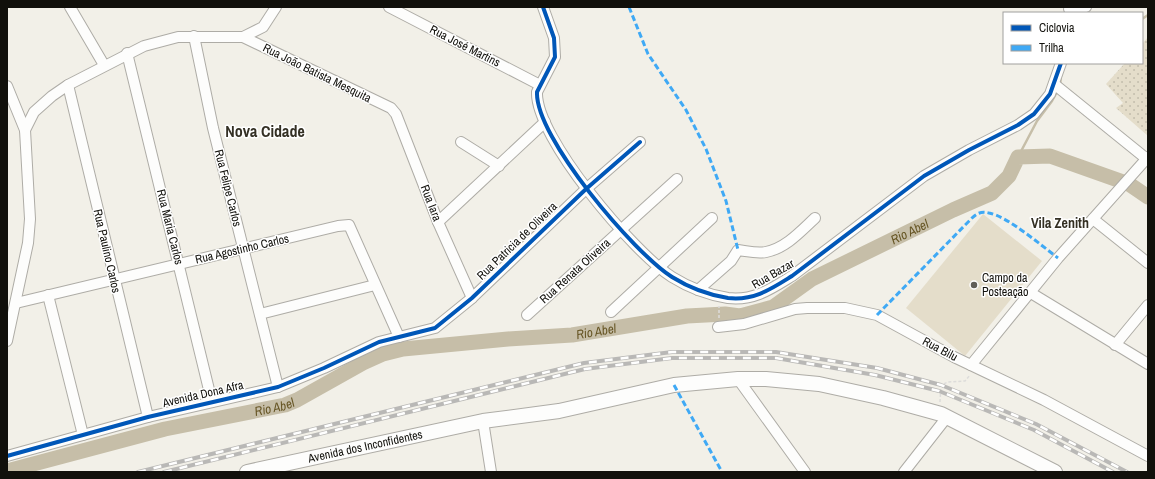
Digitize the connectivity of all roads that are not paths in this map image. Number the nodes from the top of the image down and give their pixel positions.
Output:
1 (70, 7) edge
2 (276, 7) edge
3 (389, 7) edge
4 (543, 7) edge
5 (1086, 7) edge
6 (1068, 10) edge
7 (194, 36) junction
8 (243, 37) junction
9 (127, 53) junction
10 (1061, 64) edge
11 (104, 65) junction
12 (68, 85) junction
13 (540, 85) junction
14 (7, 86) edge
15 (1056, 86) junction
16 (391, 108) joint
17 (545, 122) junction
18 (25, 130) junction
19 (461, 142) dead end
20 (640, 142) dead end
21 (1148, 159) edge
22 (498, 166) junction
23 (677, 179) dead end
24 (586, 189) junction
25 (712, 218) dead end
26 (815, 218) dead end
27 (1093, 219) junction
28 (438, 222) junction
29 (621, 230) junction
30 (243, 248) junction
31 (1148, 263) edge
32 (179, 264) junction
33 (659, 267) junction
34 (114, 279) junction
35 (375, 285) junction
36 (698, 290) junction
37 (1032, 293) junction
38 (48, 295) junction
39 (472, 298) junction
40 (16, 303) junction
41 (1148, 305) edge
42 (611, 312) dead end
43 (260, 314) junction
44 (527, 315) dead end
45 (718, 324) road end
46 (399, 337) junction
47 (7, 341) edge
48 (1115, 345) junction
49 (1148, 364) edge
50 (974, 367) junction
51 (738, 379) junction
52 (278, 387) junction
53 (212, 402) junction
54 (944, 415) junction
55 (148, 417) junction
56 (483, 421) junction
57 (83, 435) junction
58 (7, 456) edge
59 (1148, 456) edge
60 (247, 472) edge
61 (491, 472) edge
62 (805, 472) edge
63 (904, 472) edge
64 (1055, 472) edge

1 - 11 street
2 - 8 street
3 - 13 street, Rua José Martins
4 - 13 street
5 - 6 street
7 - 8 street
7 - 9 street
7 - 30 street, Rua Felipe Carlos
8 - 16 street, Rua João Batista Mesquita
9 - 11 street
9 - 32 street, Rua Maria Carlos
10 - 15 street, Rua Bazar
11 - 12 street
12 - 18 street
12 - 34 street, Rua Paulino Carlos
13 - 17 street, Rua Bazar
14 - 18 street
15 - 21 street
15 - 36 street, Rua Bazar
16 - 28 street, Rua Iara
17 - 22 street
17 - 24 street, Rua Bazar
18 - 40 street
19 - 22 street
20 - 24 street, Rua Patricia de Oliveira
21 - 27 street
22 - 28 street
23 - 29 street, Rua Renata Oliveira
24 - 29 street, Rua Bazar
24 - 39 street, Rua Patricia de Oliveira
25 - 33 street
26 - 36 street
27 - 31 street
27 - 37 street
28 - 39 street, Rua Iara
29 - 33 street, Rua Bazar
29 - 44 street, Rua Renata Oliveira
30 - 32 street, Rua Agostinho Carlos
30 - 35 street, Rua Agostinho Carlos
30 - 43 street, Rua Felipe Carlos
32 - 34 street, Rua Agostinho Carlos
32 - 53 street, Rua Maria Carlos
33 - 36 street, Rua Bazar
33 - 42 street
34 - 38 street, Rua Agostinho Carlos
34 - 55 street, Rua Paulino Carlos
35 - 43 street
35 - 46 street, Rua Agostinho Carlos
37 - 48 street
37 - 50 street
38 - 40 street, Rua Agostinho Carlos
38 - 57 street
39 - 46 street, Rua Patricia de Oliveira
40 - 47 street
41 - 48 street
43 - 52 street, Rua Felipe Carlos
45 - 50 street, Rua Bilu
46 - 52 street, Avenida Dona Afra
48 - 49 street
50 - 59 street, Rua Bilu
51 - 54 main road, Avenida dos Inconfidentes
51 - 56 main road, Avenida dos Inconfidentes
51 - 62 street
52 - 53 street, Avenida Dona Afra
53 - 55 street, Avenida Dona Afra
54 - 63 street
54 - 64 main road
55 - 57 street, Avenida Dona Afra
56 - 60 main road, Avenida dos Inconfidentes
56 - 61 street
57 - 58 street, Avenida Dona Afra

